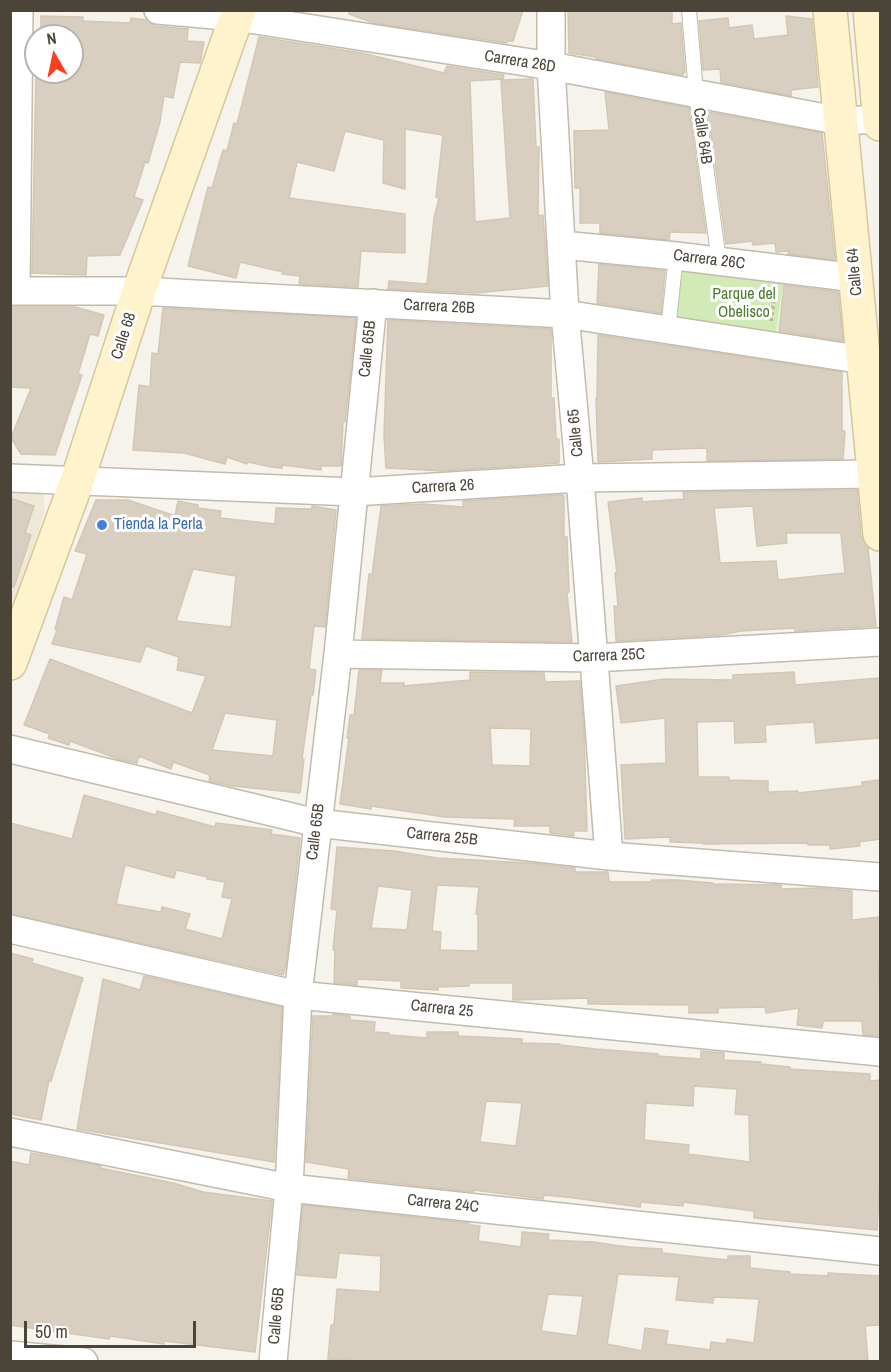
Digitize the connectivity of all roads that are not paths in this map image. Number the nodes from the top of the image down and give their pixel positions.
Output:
1 (19, 10) edge
2 (158, 10) edge
3 (550, 10) edge
4 (689, 10) edge
5 (830, 10) edge
6 (870, 10) edge
7 (238, 14) edge
8 (551, 66) junction
9 (696, 93) junction
10 (880, 119) edge
11 (841, 122) junction
12 (880, 124) edge
13 (562, 244) junction
14 (676, 255) junction
15 (719, 261) junction
16 (856, 278) junction
17 (13, 291) edge
18 (139, 291) junction
19 (373, 303) junction
20 (565, 314) junction
21 (668, 330) junction
22 (864, 360) junction
23 (875, 474) junction
24 (10, 478) edge
25 (580, 478) junction
26 (77, 481) junction
27 (354, 492) junction
28 (880, 527) edge
29 (880, 642) edge
30 (338, 654) junction
31 (594, 658) junction
32 (10, 663) edge
33 (10, 749) edge
34 (317, 823) junction
35 (609, 855) junction
36 (880, 877) edge
37 (10, 930) edge
38 (298, 995) junction
39 (880, 1052) edge
40 (10, 1131) edge
41 (289, 1188) junction
42 (880, 1251) edge
43 (10, 1355) edge
44 (84, 1362) edge
45 (273, 1362) edge

1 - 17 street
2 - 7 street, Carrera 26D
3 - 8 street, Calle 65
4 - 9 lane, Calle 64B
5 - 11 street, Calle 64
6 - 10 street
7 - 8 street, Carrera 26D
7 - 18 street, Calle 68
8 - 9 street, Carrera 26D
8 - 13 street, Calle 65
9 - 11 street, Carrera 26D
9 - 15 lane, Calle 64B
10 - 11 street, Carrera 26D
10 - 12 street
11 - 16 street, Calle 64
13 - 14 street, Carrera 26C
13 - 20 street, Calle 65
14 - 15 street, Carrera 26C
14 - 21 lane
15 - 16 street, Carrera 26C
16 - 22 street, Calle 64
17 - 18 street, Carrera 26B
18 - 19 street, Carrera 26B
18 - 26 street, Calle 68
19 - 20 street, Carrera 26B
19 - 27 street, Calle 65B
20 - 21 street, Carrera 26B
20 - 25 street, Calle 65
21 - 22 street, Carrera 26B
22 - 23 street, Calle 64
23 - 25 street, Carrera 26
23 - 28 street, Calle 64
24 - 26 street, Carrera 26
25 - 27 street, Carrera 26
25 - 31 street, Calle 65
26 - 27 street, Carrera 26
26 - 32 street, Calle 68
27 - 30 street, Calle 65B
29 - 31 street, Carrera 25C
30 - 31 street, Carrera 25C
30 - 34 street, Calle 65B
31 - 35 street, Calle 65
33 - 34 street, Carrera 25B
34 - 35 street, Carrera 25B
34 - 38 street, Calle 65B
35 - 36 street, Carrera 25B
37 - 38 street, Carrera 25
38 - 39 street, Carrera 25
38 - 41 street, Calle 65B
40 - 41 street, Carrera 24C
41 - 42 street, Carrera 24C
41 - 45 street, Calle 65B
43 - 44 street

